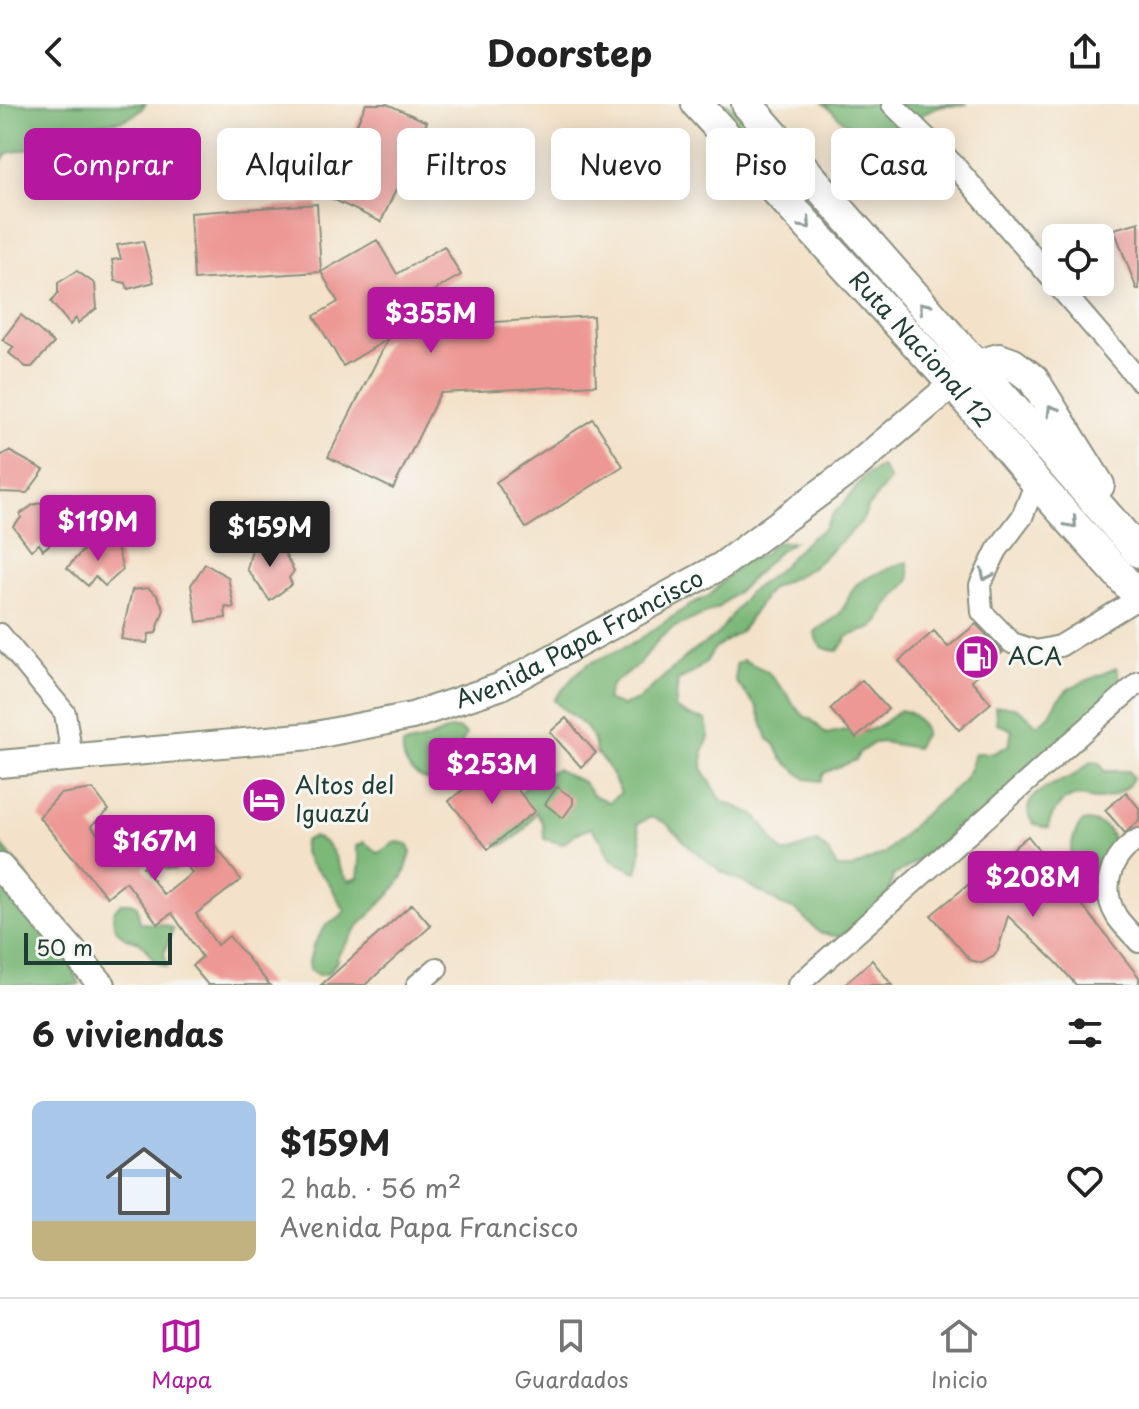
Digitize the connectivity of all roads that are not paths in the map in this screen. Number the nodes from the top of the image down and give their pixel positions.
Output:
1 (697, 104) edge
2 (747, 104) edge
3 (892, 104) edge
4 (964, 375) junction
5 (1139, 380) edge
6 (1036, 482) junction
7 (1139, 550) edge
8 (1139, 598) edge
9 (0, 634) edge
10 (1139, 682) edge
11 (72, 757) junction
12 (0, 764) edge
13 (1139, 839) edge
14 (0, 867) edge
15 (1139, 942) edge
16 (437, 968) dead end
17 (102, 985) edge
18 (417, 985) edge
19 (798, 985) edge

1 -> 4 highway, Ruta Nacional 12
4 -> 2 highway, Ruta Nacional 12
3 - 5 street
4 - 6 highway, Ruta Nacional 12
7 -> 4 highway
4 - 11 main road, Avenida Papa Francisco
6 -> 8 highway, Ruta Nacional 12
6 -> 8 street
9 - 11 street
10 - 19 street
11 - 12 main road, Avenida Papa Francisco
13 - 15 street
14 - 17 main road
16 - 18 street

